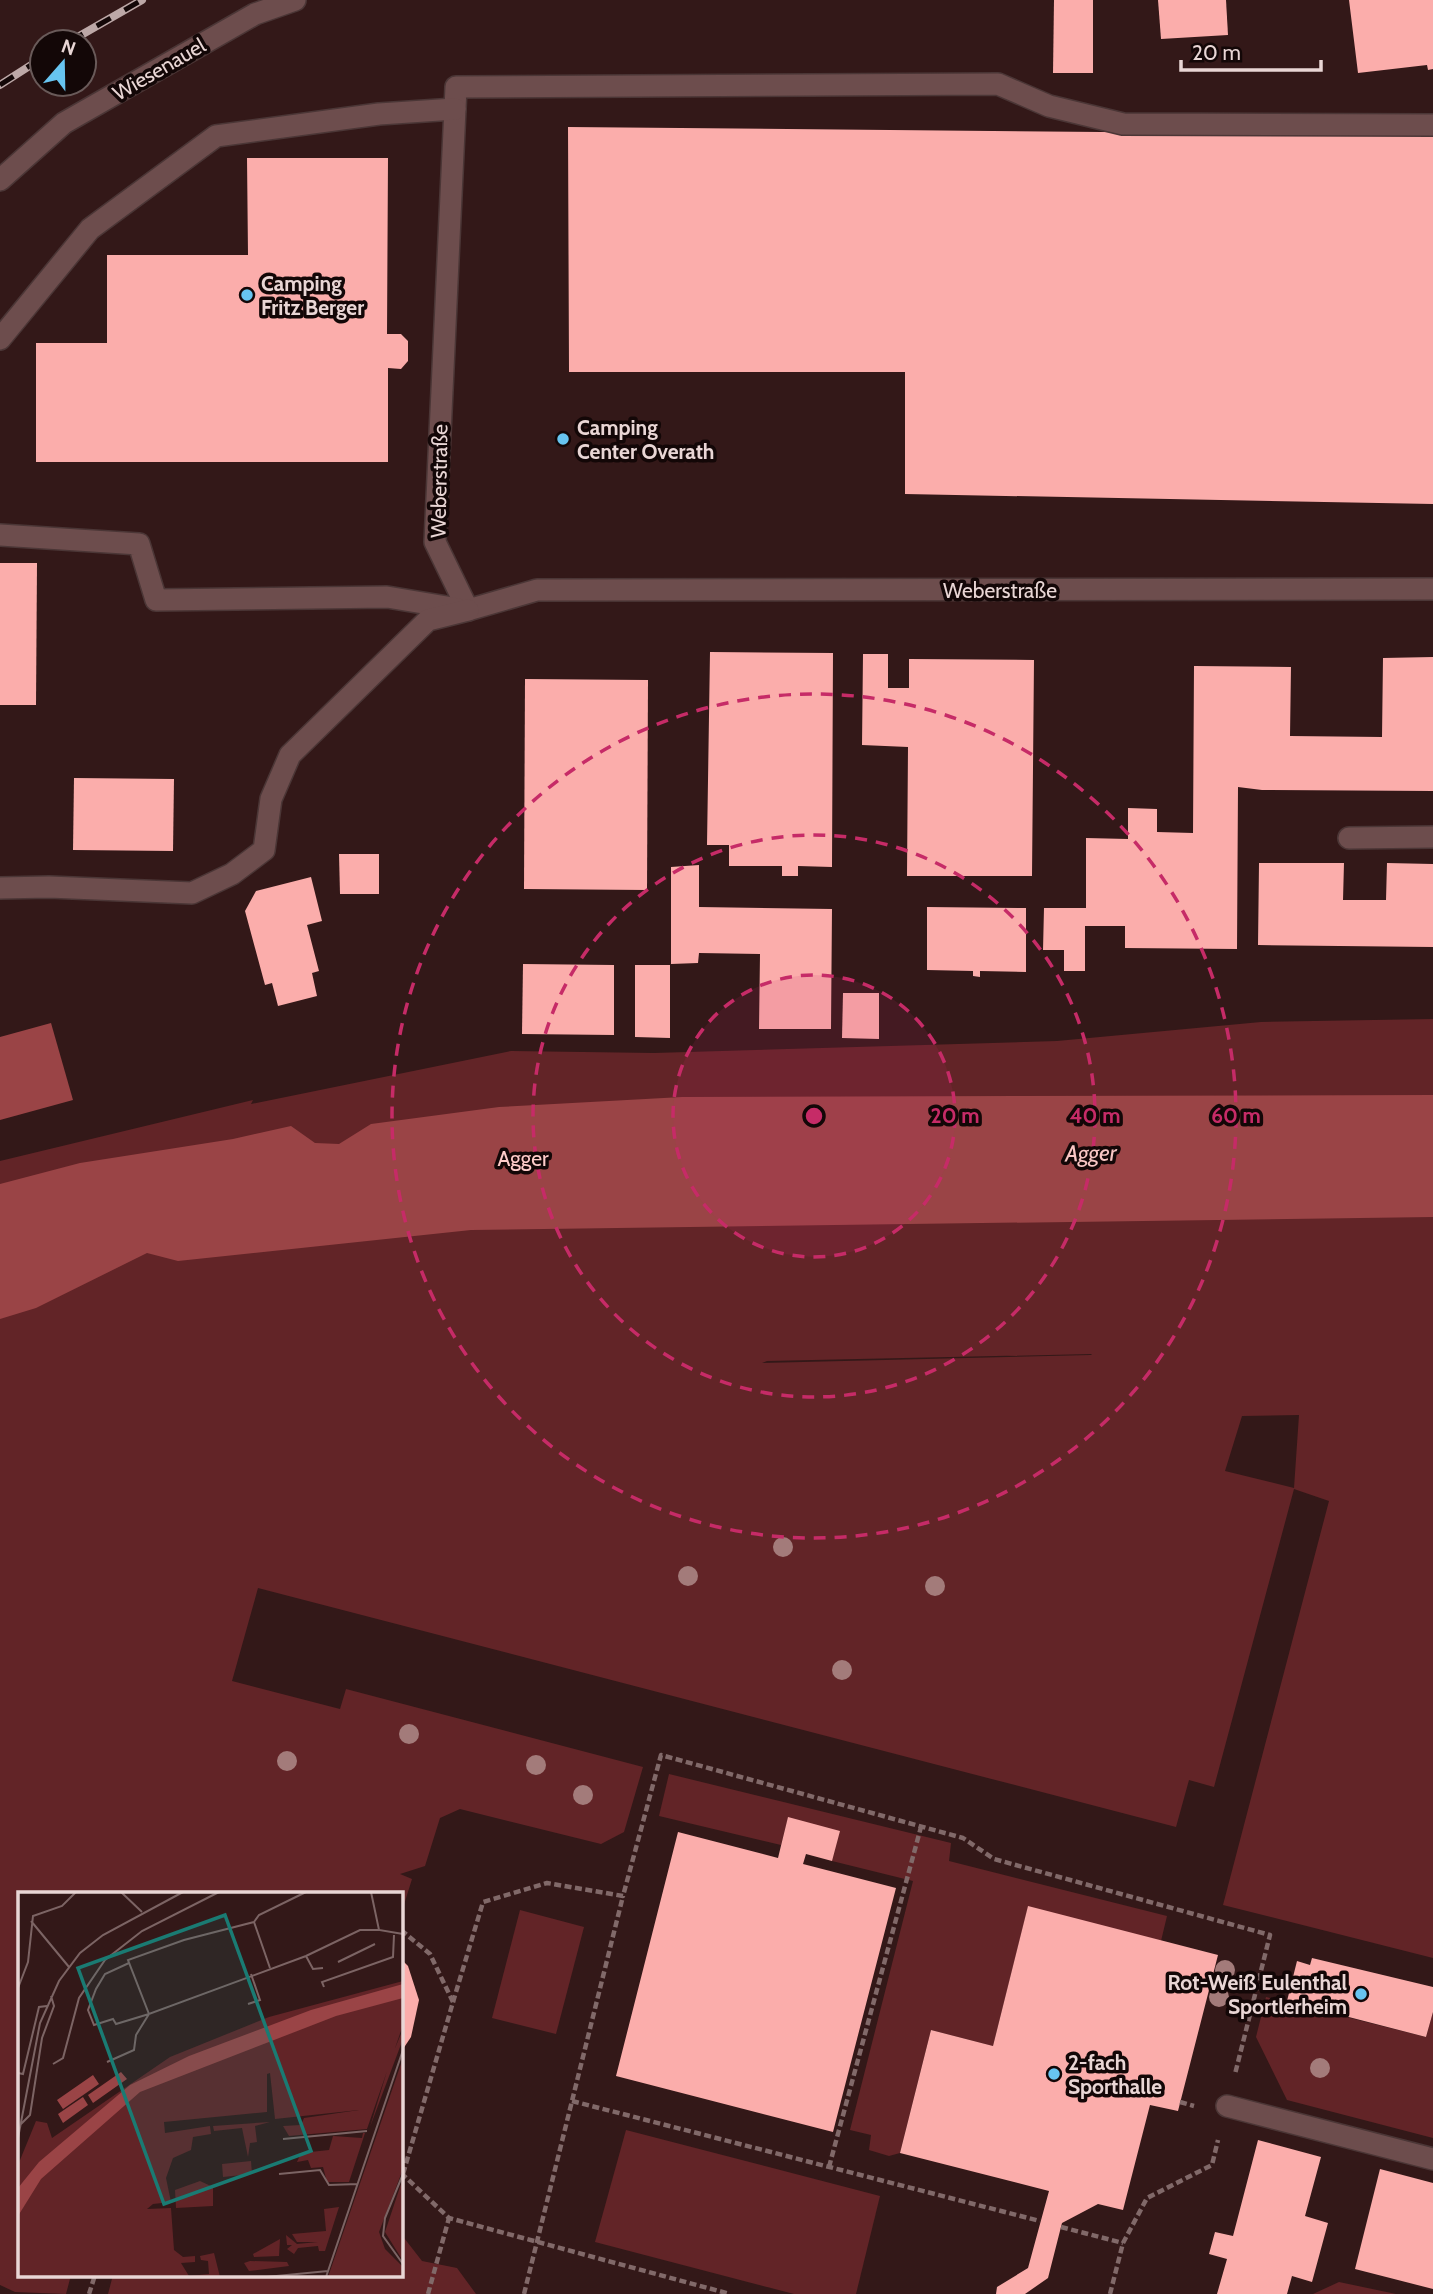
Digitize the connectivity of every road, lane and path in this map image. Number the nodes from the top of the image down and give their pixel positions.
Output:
1 (295, 0) edge
2 (455, 108) junction
3 (1433, 125) edge
4 (0, 180) edge
5 (0, 339) edge
6 (0, 535) edge
7 (1433, 589) edge
8 (468, 610) junction
9 (1433, 836) edge
10 (1349, 838) dead end
11 (0, 888) edge
12 (921, 1826) junction
13 (624, 1896) junction
14 (402, 1931) edge
15 (453, 2002) junction
16 (572, 2101) junction
17 (1227, 2106) junction
18 (1433, 2159) edge
19 (829, 2167) junction
20 (402, 2174) edge
21 (449, 2218) junction
22 (1040, 2221) dead end
23 (1061, 2227) dead end
24 (538, 2241) junction
25 (1123, 2243) junction
26 (95, 2276) edge
27 (89, 2294) edge
28 (428, 2294) edge
29 (524, 2294) edge
30 (730, 2294) edge
31 (1110, 2294) edge

1 - 4 street, Wiesenauel
2 - 3 street
2 - 5 street
2 - 8 street, Weberstraße
6 - 8 street
7 - 8 street, Weberstraße
8 - 11 street
9 - 10 street
12 - 13 path
12 - 17 path
12 - 19 path
13 - 15 path
13 - 16 path
14 - 15 path
15 - 20 path
16 - 19 path
16 - 24 path
17 - 18 street
17 - 25 path
19 - 22 path
20 - 21 path
21 - 24 path
21 - 28 path
23 - 25 path
24 - 29 path
24 - 30 path
25 - 31 path
26 - 27 path

